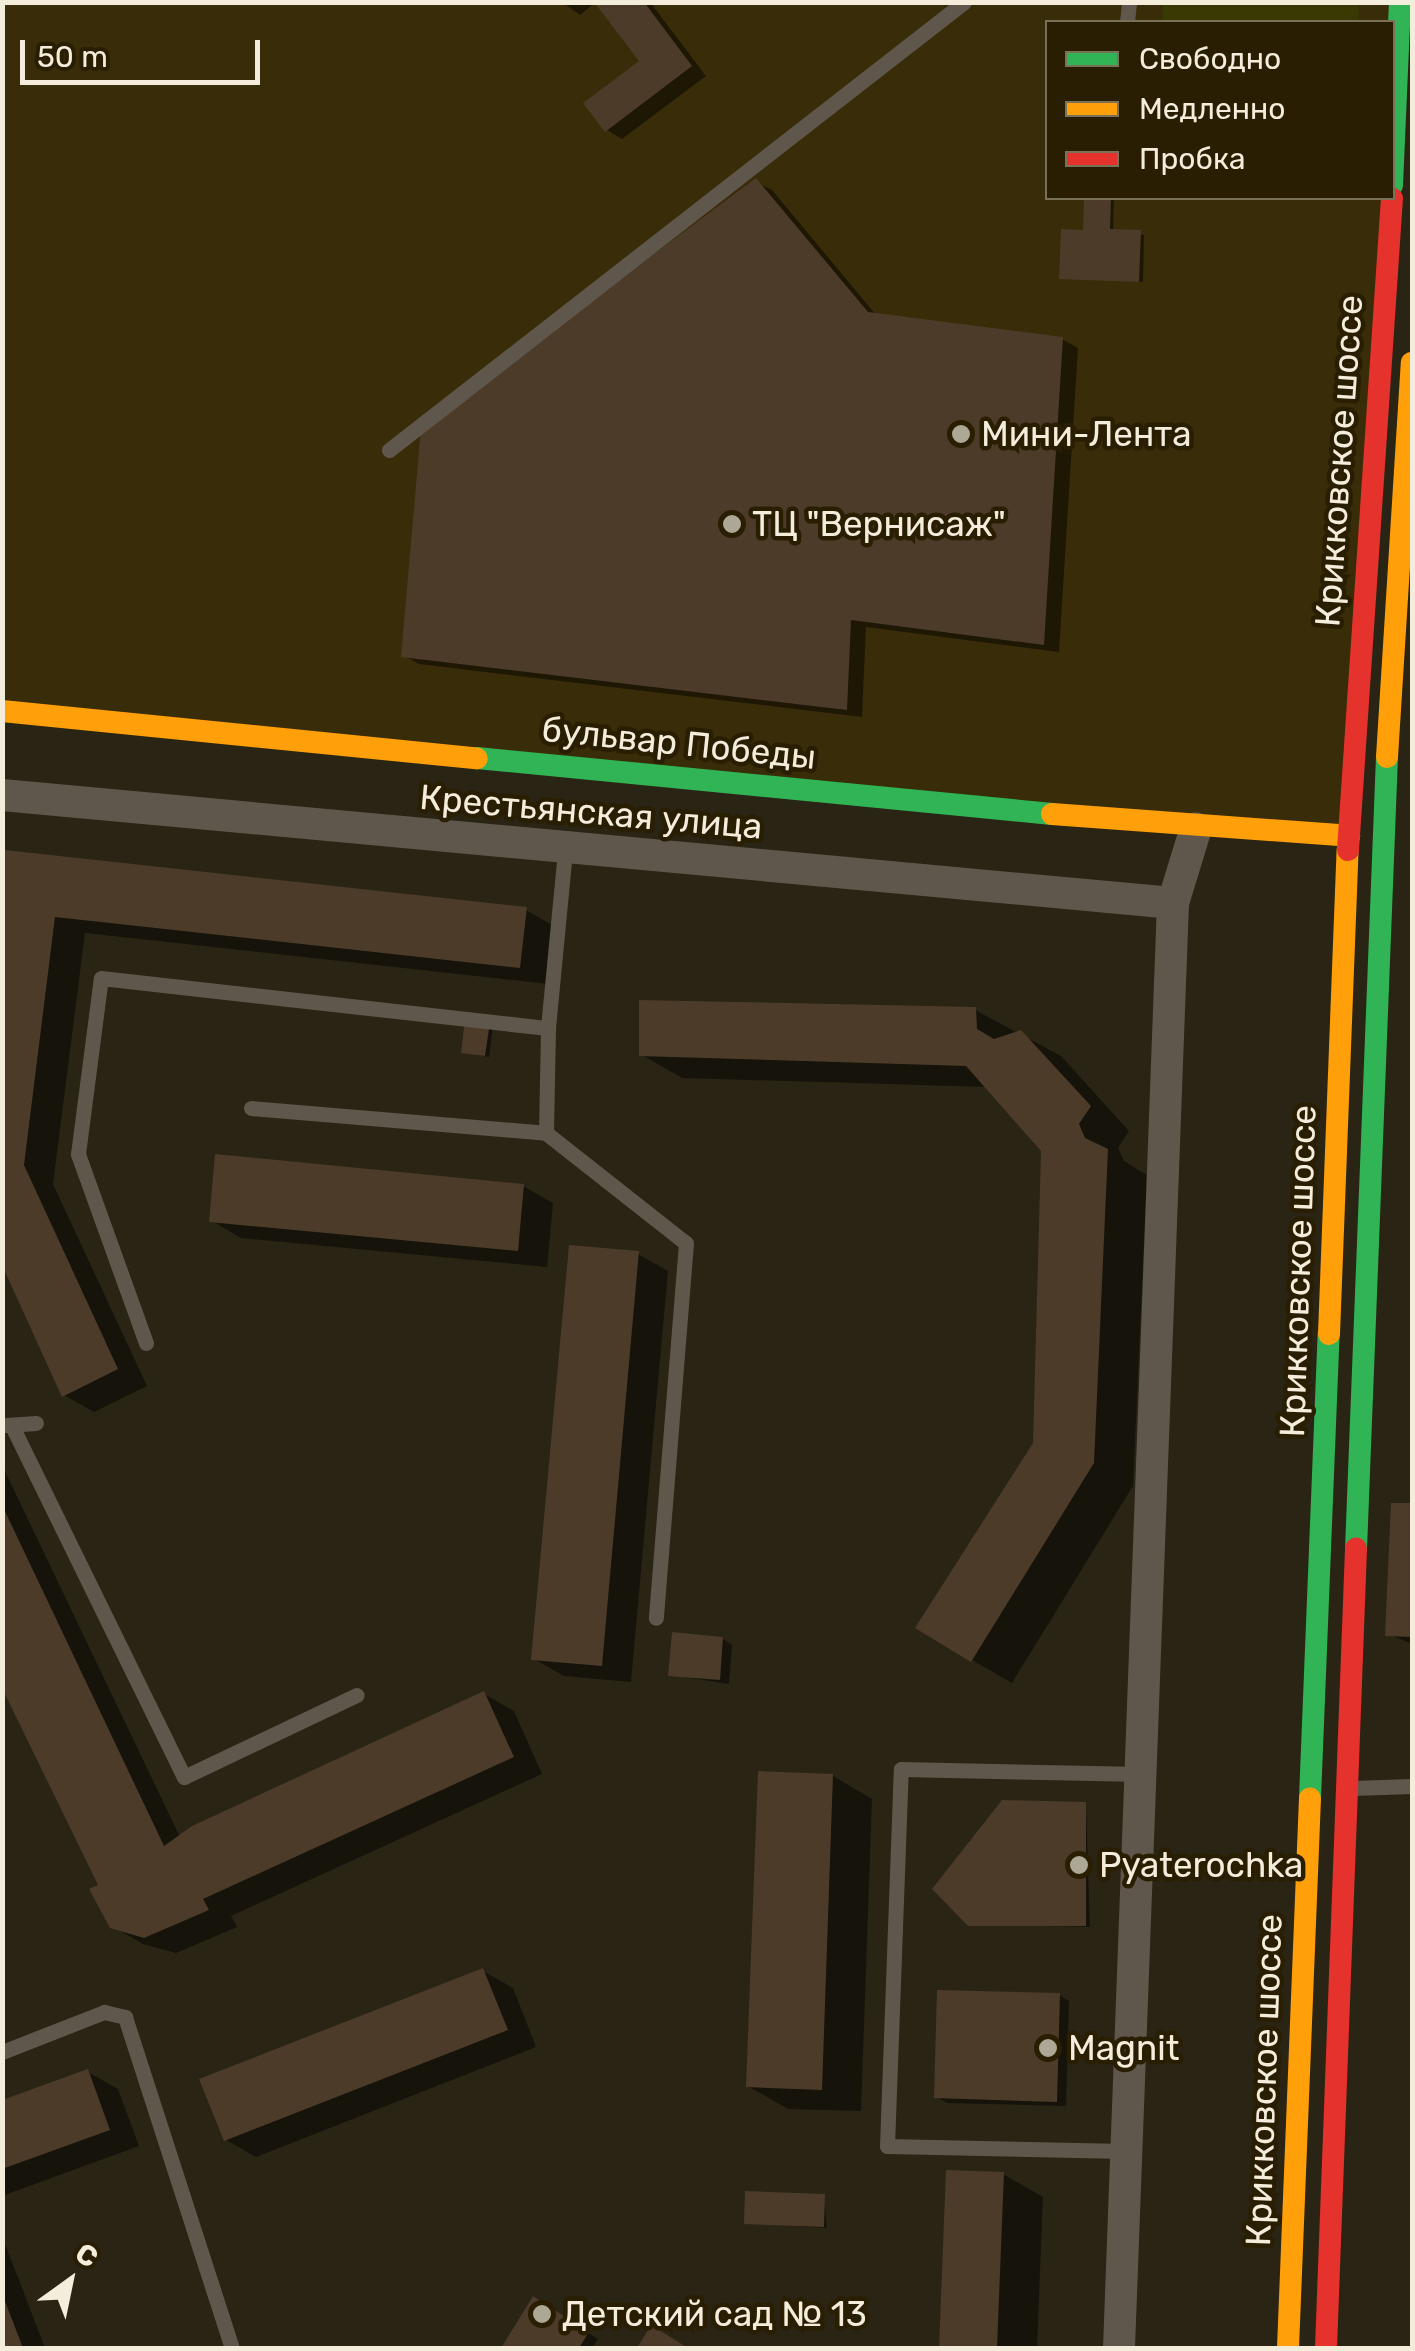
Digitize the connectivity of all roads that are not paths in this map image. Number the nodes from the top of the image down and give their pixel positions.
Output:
1 (964, 2) edge
2 (1400, 2) edge
3 (1395, 121) edge
4 (1392, 200) edge
5 (1412, 364) edge
6 (389, 450) dead end
7 (2, 711) edge
8 (2, 795) edge
9 (1196, 828) junction
10 (1349, 836) junction
11 (565, 851) junction
12 (1173, 904) junction
13 (548, 1028) junction
14 (251, 1108) dead end
15 (546, 1133) junction
16 (146, 1343) dead end
17 (36, 1423) dead end
18 (7, 1425) edge
19 (656, 1618) dead end
20 (357, 1695) dead end
21 (1144, 1774) junction
22 (1412, 1786) edge
23 (1348, 1788) junction
24 (1311, 1790) junction
25 (2, 2052) edge
26 (1126, 2150) junction
27 (232, 2348) edge
28 (1120, 2348) edge
29 (1288, 2348) edge
30 (1326, 2348) edge

1 - 6 lane
2 - 3 main road
4 - 10 main road, Крикковское шоссе
5 - 23 main road
7 - 9 main road, бульвар Победы
8 - 11 street, Крестьянская улица
9 - 10 main road, бульвар Победы
9 - 12 street
10 - 24 main road, Крикковское шоссе
11 - 12 street, Крестьянская улица
11 - 13 lane
12 - 21 street
13 - 15 lane
13 - 16 lane
14 - 15 lane
15 - 19 lane
17 - 18 lane
18 - 20 lane
21 - 26 street
21 - 26 lane
22 - 23 lane
23 - 24 lane
23 - 30 main road
24 - 29 main road, Крикковское шоссе
25 - 27 lane
26 - 28 street

